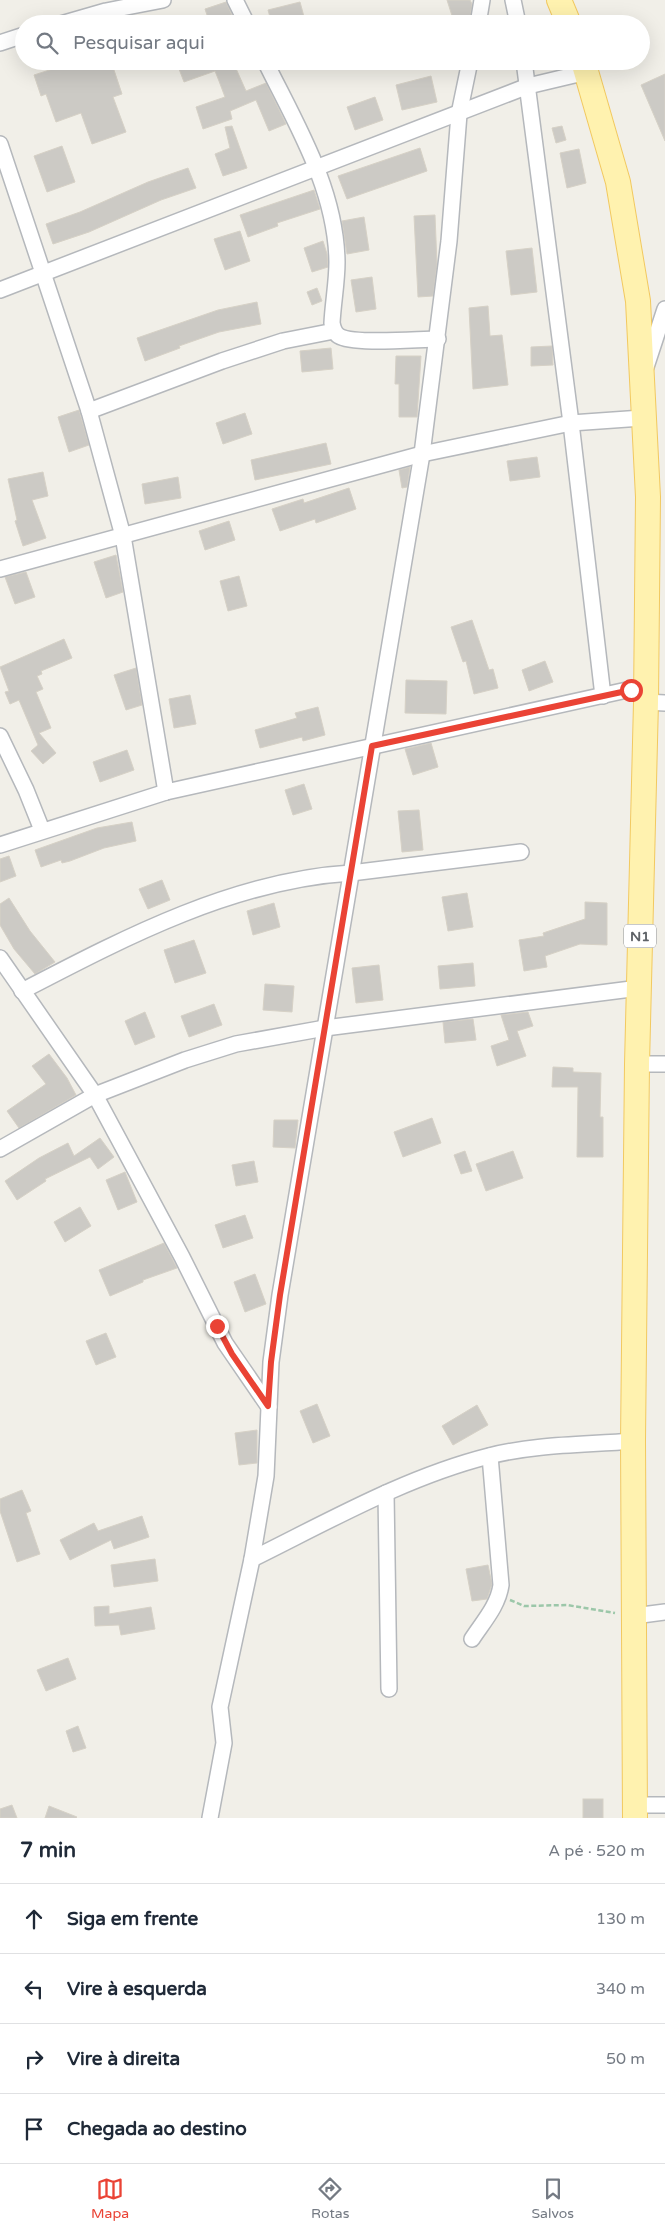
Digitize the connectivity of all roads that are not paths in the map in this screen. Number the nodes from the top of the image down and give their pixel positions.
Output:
1 (163, 0) edge
2 (235, 0) edge
3 (482, 0) edge
4 (513, 0) edge
5 (559, 0) edge
6 (93, 15) edge
7 (242, 15) edge
8 (480, 15) edge
9 (516, 15) edge
10 (565, 15) edge
11 (15, 38) edge
12 (0, 43) edge
13 (269, 70) edge
14 (468, 70) edge
15 (525, 70) edge
16 (576, 70) edge
17 (586, 70) edge
18 (528, 86) junction
19 (459, 114) junction
20 (0, 144) edge
21 (318, 168) junction
22 (42, 274) junction
23 (0, 290) edge
24 (665, 309) edge
25 (334, 331) junction
26 (438, 339) junction
27 (643, 377) junction
28 (89, 411) junction
29 (642, 418) junction
30 (571, 423) junction
31 (422, 454) junction
32 (123, 536) junction
33 (0, 568) edge
34 (603, 696) junction
35 (652, 697) edge
36 (0, 736) edge
37 (372, 746) junction
38 (166, 792) junction
39 (42, 830) junction
40 (0, 845) edge
41 (521, 852) dead end
42 (351, 873) junction
43 (0, 958) edge
44 (639, 988) junction
45 (22, 990) junction
46 (325, 1028) junction
47 (637, 1064) junction
48 (665, 1064) edge
49 (95, 1095) junction
50 (0, 1149) edge
51 (268, 1406) junction
52 (633, 1440) junction
53 (490, 1456) junction
54 (386, 1493) junction
55 (252, 1559) junction
56 (665, 1612) edge
57 (634, 1616) junction
58 (472, 1639) dead end
59 (389, 1689) dead end
60 (665, 1805) edge
61 (635, 1812) edge
62 (210, 1818) edge

1 - 6 street
2 - 7 street
3 - 8 street
4 - 9 street
5 - 10 main road
11 - 12 street
13 - 21 street
14 - 19 street
15 - 18 street
16 - 18 street
17 - 27 main road, N1
18 - 19 street
18 - 30 street
19 - 21 street
19 - 26 street
20 - 22 street
21 - 22 street
21 - 25 street
22 - 23 street
22 - 28 street
24 - 27 street
25 - 26 street
25 - 28 street
26 - 31 street
27 - 29 main road, N1
28 - 32 street
29 - 30 street
29 - 35 main road, N1
30 - 31 street
30 - 34 street
31 - 32 street
31 - 37 street
32 - 33 street
32 - 38 street
34 - 35 street
34 - 37 street
35 - 44 main road, N1
36 - 39 street
37 - 38 street
37 - 42 street
38 - 39 street
39 - 40 street
41 - 42 street
42 - 45 street
42 - 46 street
43 - 45 street
44 - 46 street
44 - 47 main road, N1
45 - 49 street
46 - 49 street
46 - 51 street
47 - 48 street
47 - 52 main road, N1
49 - 50 street
49 - 51 street
51 - 55 street
52 - 53 street
52 - 57 main road, N1
53 - 54 street
53 - 58 street
54 - 55 street
54 - 59 street
55 - 62 street
56 - 57 street
57 - 61 main road, N1
60 - 61 street

